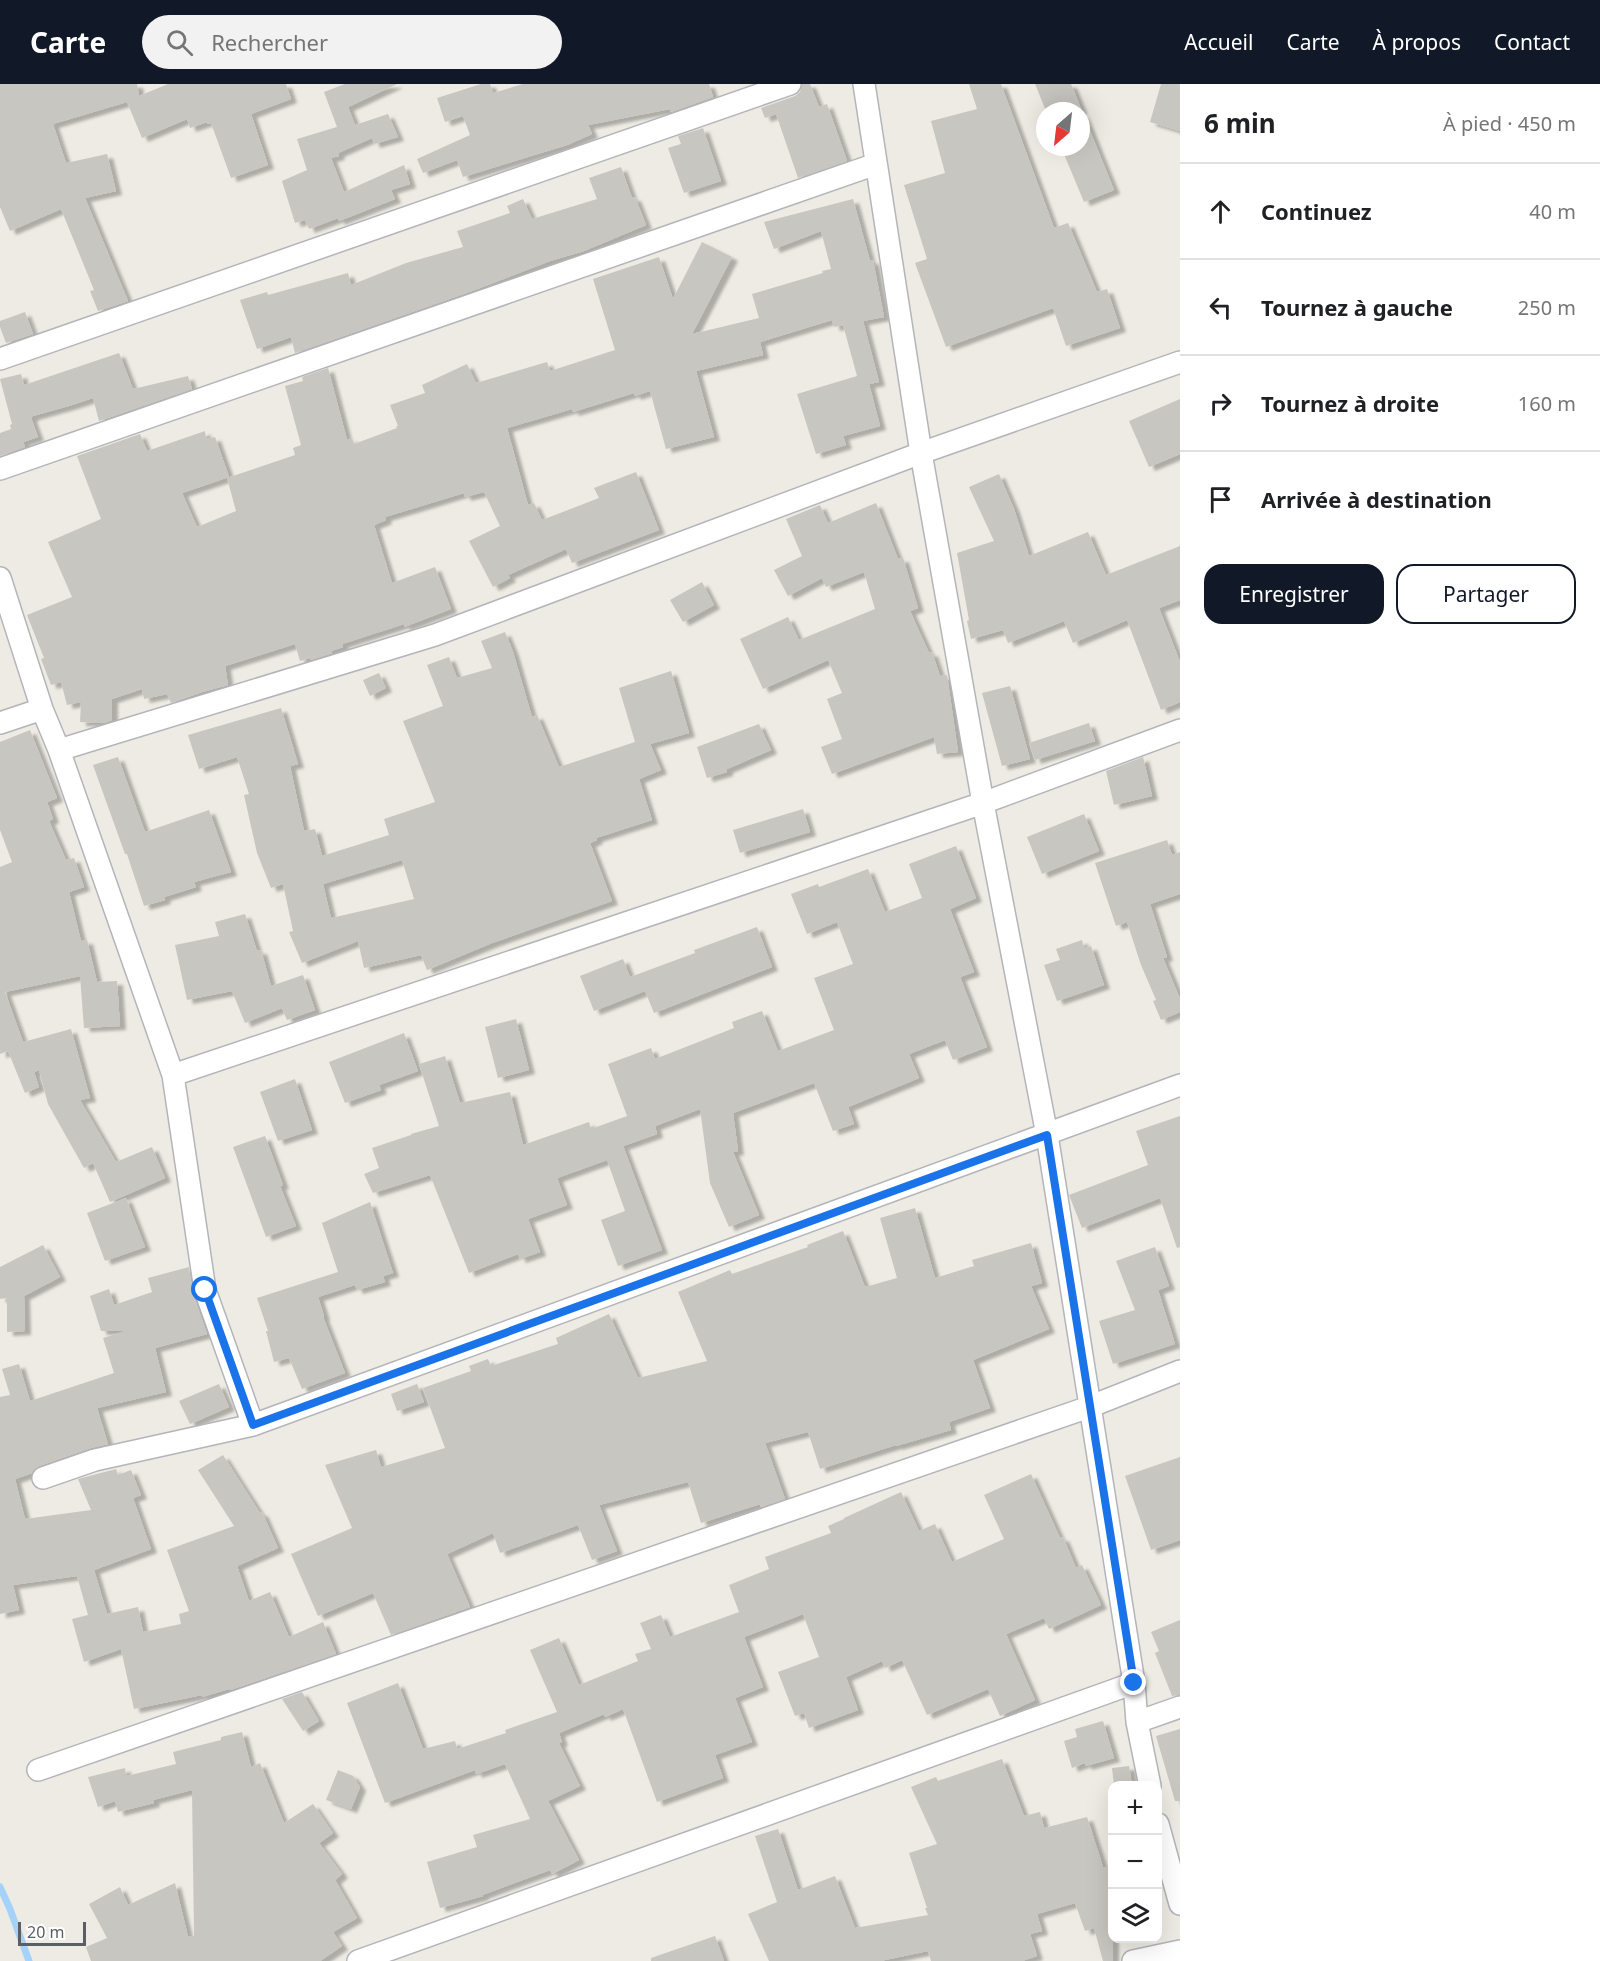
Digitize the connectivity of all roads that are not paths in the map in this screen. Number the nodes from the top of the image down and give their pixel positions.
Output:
1 (790, 84) edge
2 (864, 84) edge
3 (876, 164) junction
4 (0, 359) edge
5 (1180, 362) edge
6 (921, 453) junction
7 (0, 470) edge
8 (0, 578) edge
9 (42, 709) junction
10 (0, 723) edge
11 (1180, 730) edge
12 (59, 750) junction
13 (983, 803) junction
14 (173, 1075) junction
15 (1180, 1086) edge
16 (1047, 1135) junction
17 (1180, 1371) edge
18 (1089, 1407) junction
19 (253, 1425) junction
20 (43, 1478) dead end
21 (1134, 1683) junction
22 (1180, 1707) edge
23 (1137, 1722) junction
24 (38, 1770) dead end
25 (1149, 1781) edge
26 (1161, 1835) edge
27 (1180, 1904) edge
28 (1180, 1951) edge
29 (358, 1961) edge
30 (1133, 1961) edge

1 - 4 street
2 - 3 street
3 - 6 street
3 - 7 street
5 - 6 street
6 - 12 street
6 - 13 street
8 - 9 street
9 - 10 street
9 - 12 street
11 - 13 street
12 - 14 street
13 - 14 street
13 - 16 street
14 - 19 street
15 - 16 street
16 - 18 street
16 - 19 street
17 - 18 street
18 - 21 street
18 - 24 street
19 - 20 street
21 - 23 street
21 - 29 street
22 - 23 street
23 - 25 street
26 - 27 street
28 - 30 street

